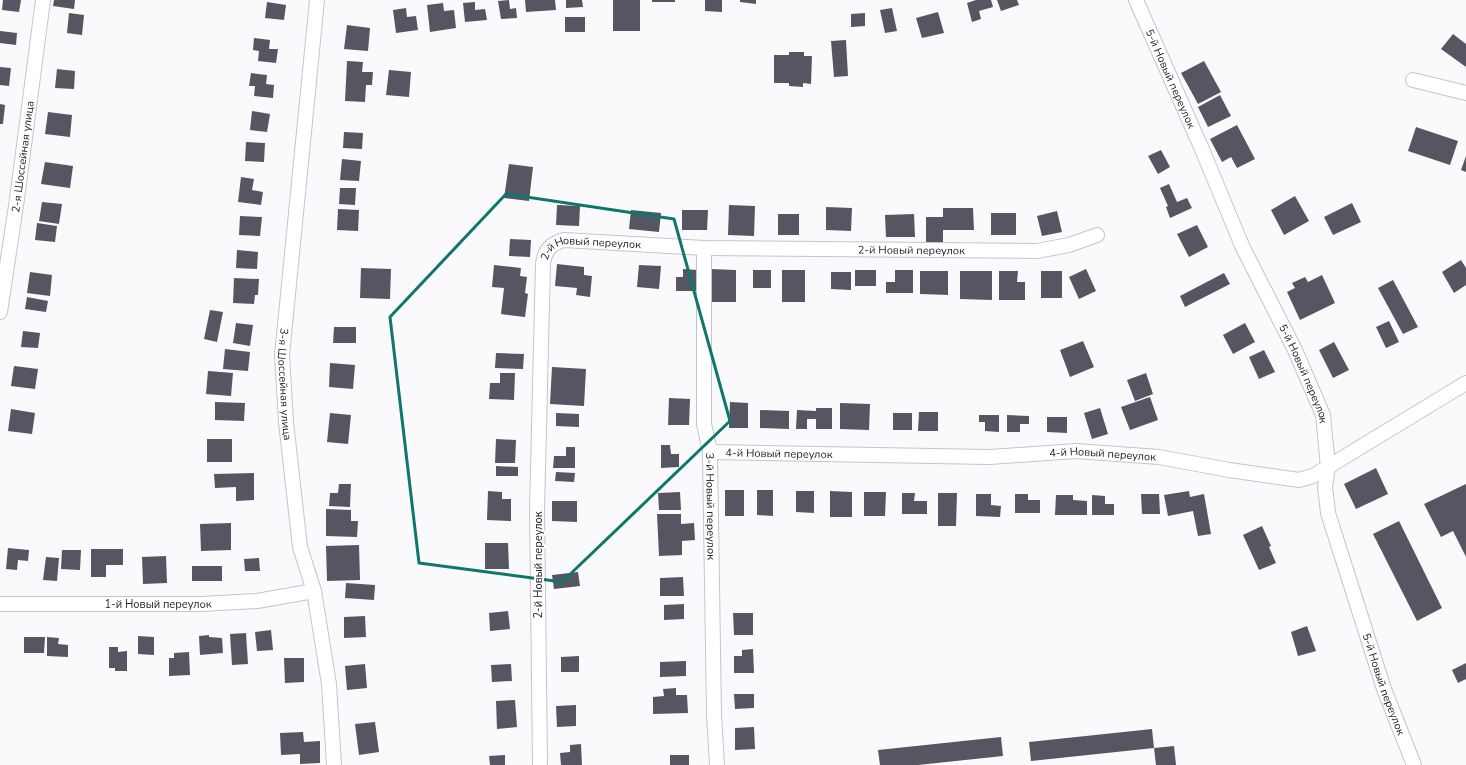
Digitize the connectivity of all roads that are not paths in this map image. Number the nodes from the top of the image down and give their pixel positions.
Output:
1 (43, 0) edge
2 (317, 0) edge
3 (1136, 0) edge
4 (1413, 80) dead end
5 (1466, 93) edge
6 (1097, 235) dead end
7 (704, 248) junction
8 (0, 312) edge
9 (1466, 383) edge
10 (710, 452) junction
11 (1328, 467) junction
12 (314, 591) junction
13 (0, 604) edge
14 (334, 765) edge
15 (540, 765) edge
16 (717, 765) edge
17 (1414, 765) edge

1 - 8 street, 2-я Шоссейная улица
2 - 12 street, 3-я Шоссейная улица
3 - 11 street, 5-й Новый переулок
4 - 5 street
6 - 7 street, 2-й Новый переулок
7 - 10 street, 3-й Новый переулок
7 - 15 street, 2-й Новый переулок
9 - 11 street, 4-й Новый переулок
10 - 11 street, 4-й Новый переулок
10 - 16 street, 3-й Новый переулок
11 - 17 street, 5-й Новый переулок
12 - 13 street, 1-й Новый переулок
12 - 14 street, 3-я Шоссейная улица

